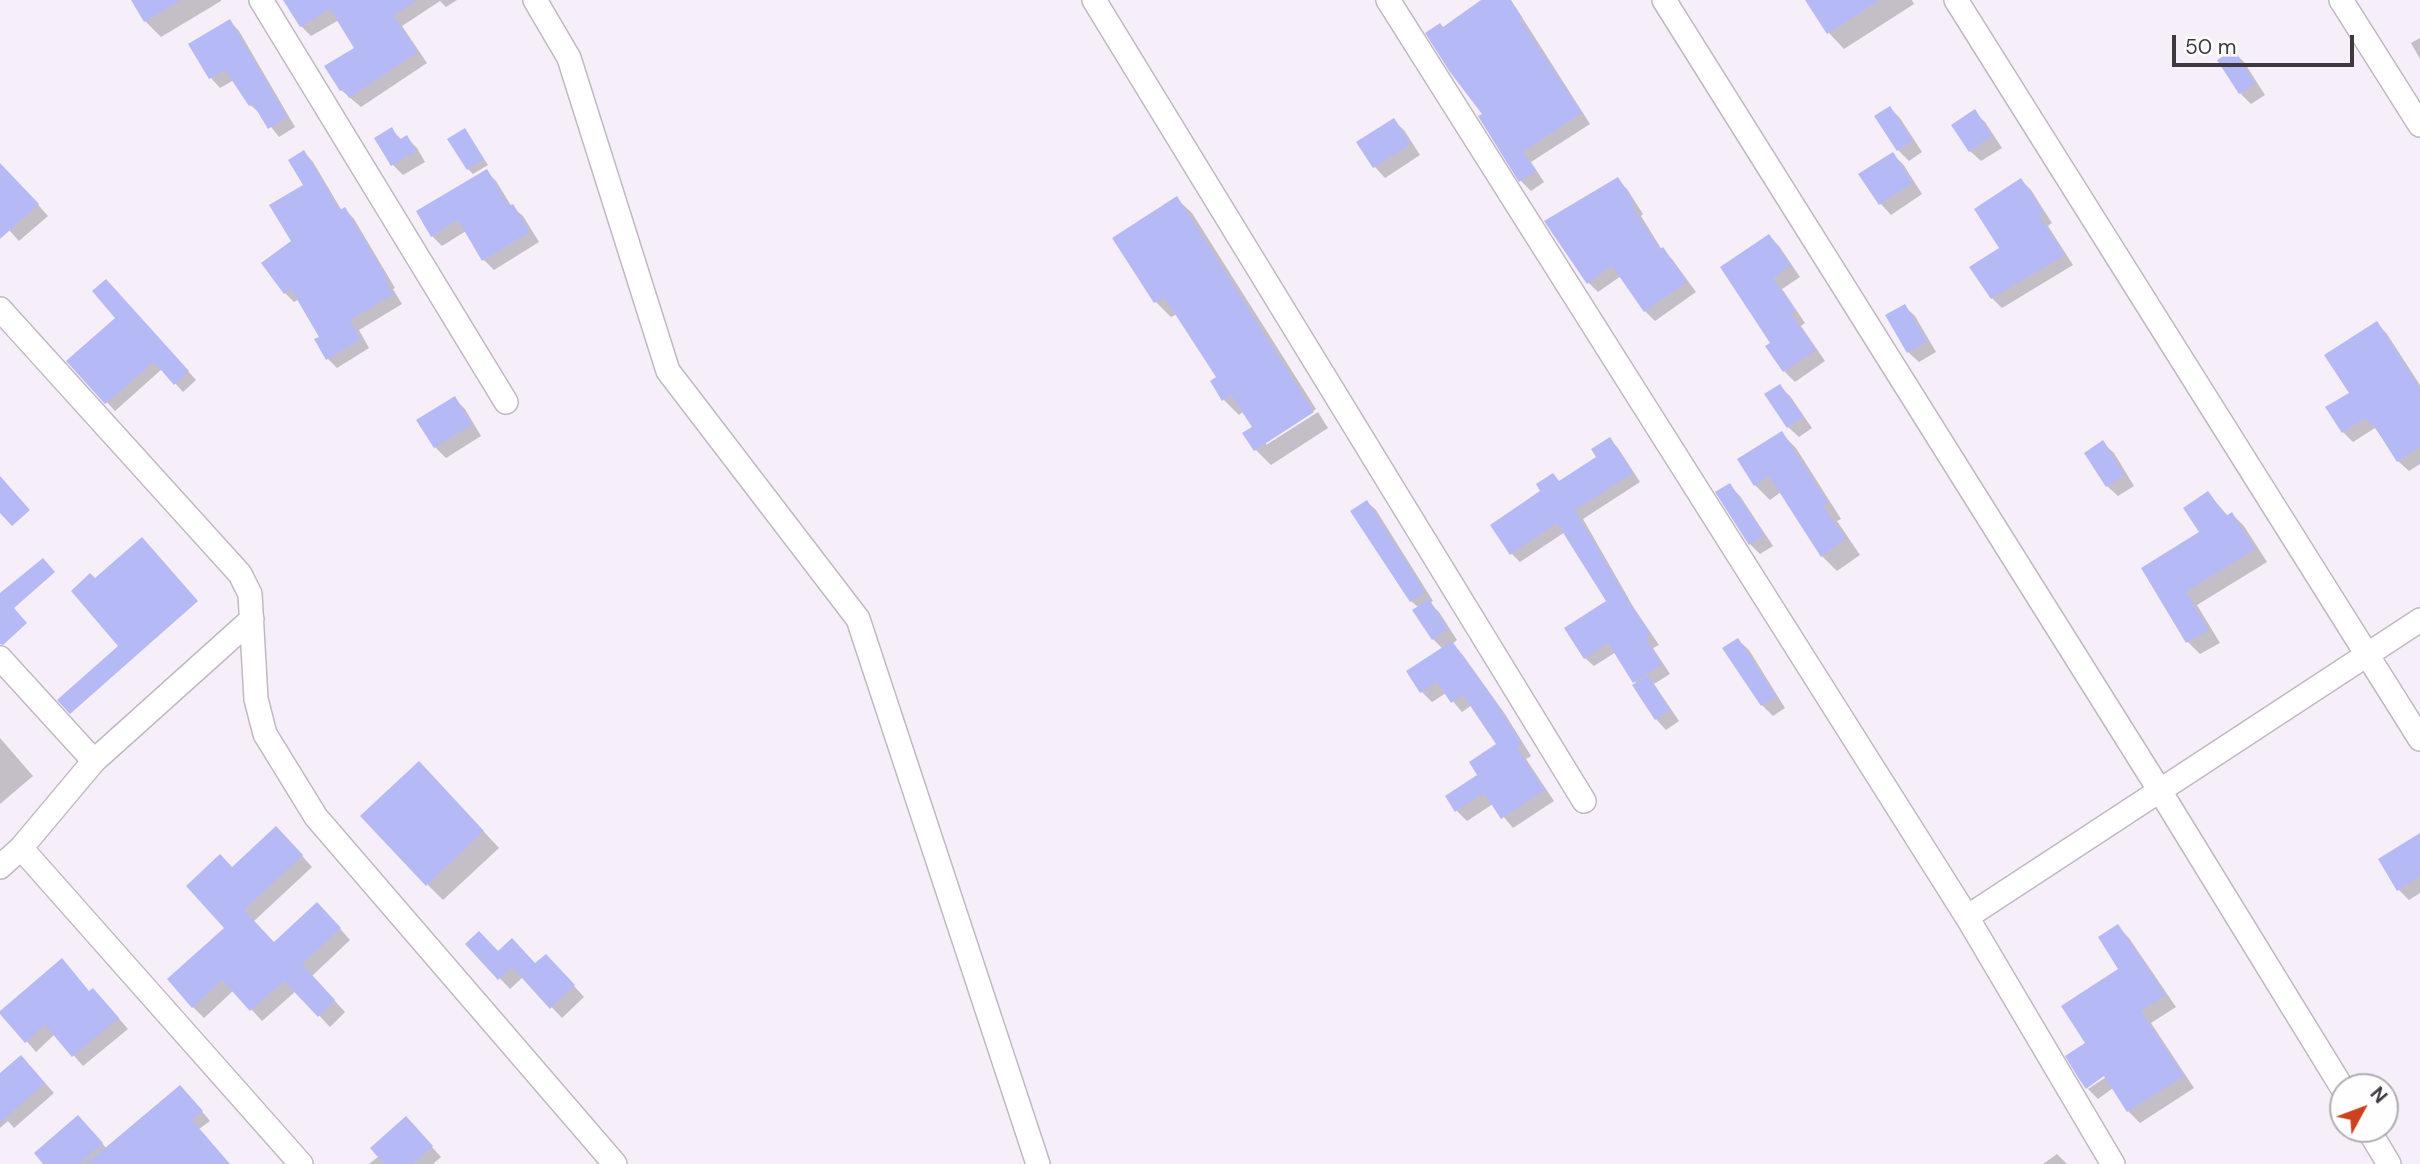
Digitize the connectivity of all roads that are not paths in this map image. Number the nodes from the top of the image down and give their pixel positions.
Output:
1 (261, 0) edge
2 (535, 0) edge
3 (1094, 0) edge
4 (1388, 0) edge
5 (1664, 0) edge
6 (1956, 0) edge
7 (2341, 0) edge
8 (2420, 125) edge
9 (0, 309) edge
10 (506, 402) dead end
11 (253, 619) junction
12 (2420, 620) edge
13 (2368, 654) junction
14 (0, 658) edge
15 (2420, 739) edge
16 (94, 761) junction
17 (2160, 791) junction
18 (1584, 801) dead end
19 (21, 848) junction
20 (0, 867) edge
21 (1967, 916) junction
22 (2334, 1073) edge
23 (2376, 1143) edge
24 (301, 1164) edge
25 (615, 1164) edge
26 (1038, 1164) edge
27 (2113, 1164) edge
28 (2389, 1164) edge

1 - 10 street
2 - 26 street
3 - 18 street
4 - 21 street
5 - 17 street
6 - 13 street
7 - 8 street
9 - 11 street
11 - 16 street
11 - 25 street
12 - 13 street
13 - 15 street
13 - 17 street
14 - 16 street
16 - 19 street
17 - 21 street
17 - 22 street
19 - 20 street
19 - 24 street
21 - 27 street
23 - 28 street

